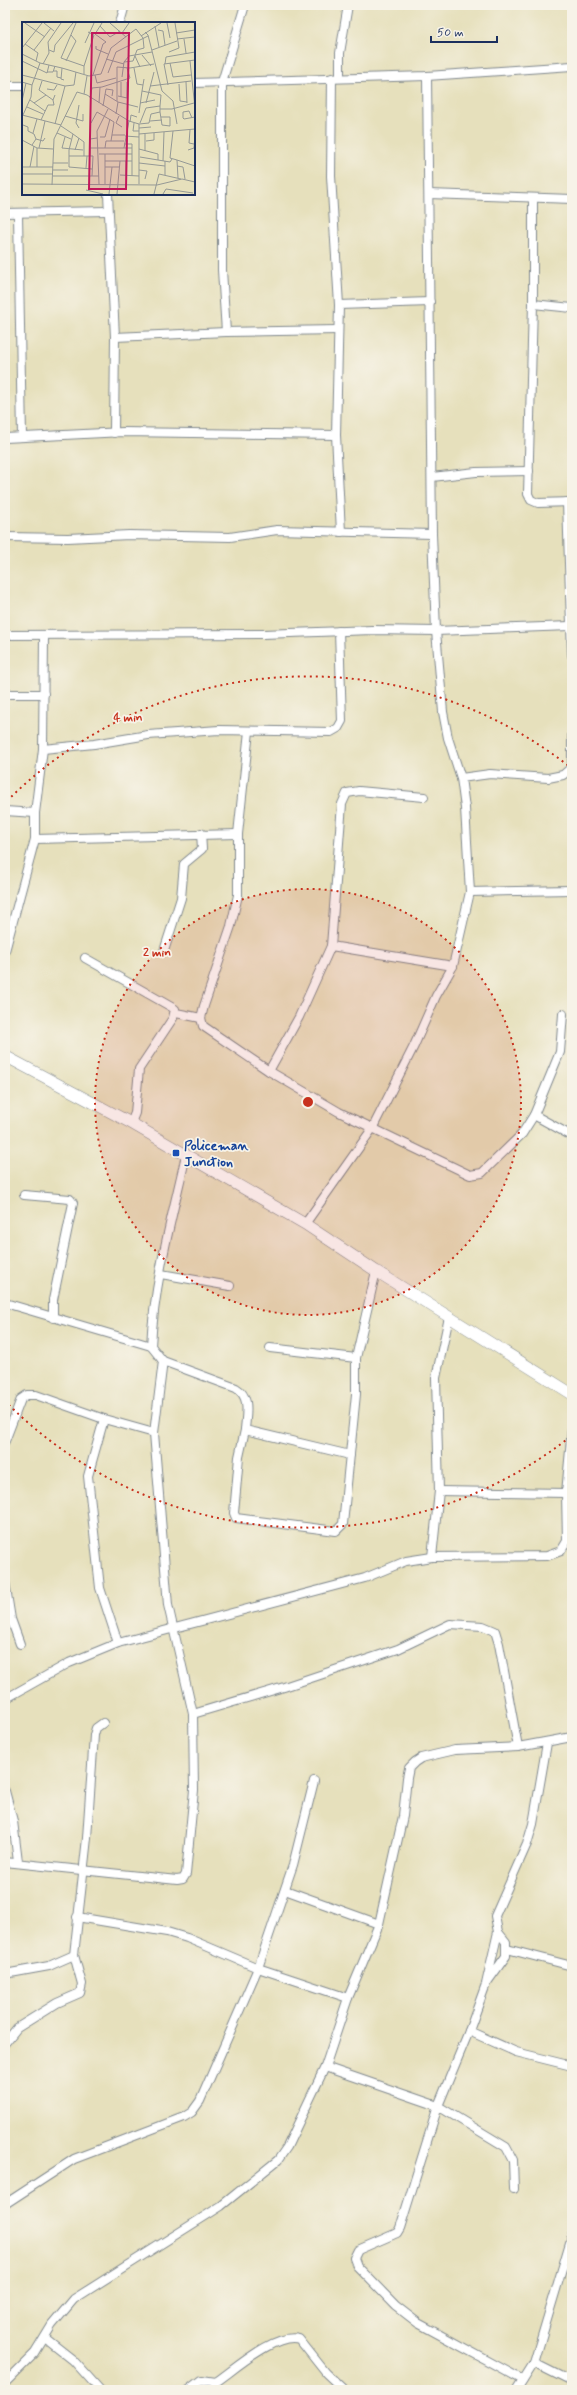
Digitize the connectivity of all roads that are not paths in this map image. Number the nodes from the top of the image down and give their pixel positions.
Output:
1 (125, 5) edge
2 (245, 5) edge
3 (348, 5) edge
4 (120, 22) edge
5 (572, 66) edge
6 (427, 76) junction
7 (336, 78) junction
8 (222, 82) junction
9 (195, 83) edge
10 (5, 86) edge
11 (22, 86) edge
12 (429, 194) junction
13 (108, 195) edge
14 (533, 198) junction
15 (572, 199) edge
16 (107, 211) junction
17 (5, 213) edge
18 (18, 214) junction
19 (430, 302) junction
20 (533, 304) junction
21 (339, 305) junction
22 (572, 308) edge
23 (338, 330) junction
24 (226, 332) junction
25 (115, 337) junction
26 (114, 433) junction
27 (336, 435) junction
28 (22, 437) junction
29 (5, 438) edge
30 (529, 471) junction
31 (432, 477) junction
32 (569, 502) edge
33 (341, 532) junction
34 (432, 534) junction
35 (5, 537) edge
36 (570, 626) junction
37 (339, 631) junction
38 (436, 631) junction
39 (5, 635) edge
40 (44, 636) junction
41 (572, 655) edge
42 (5, 694) edge
43 (44, 694) junction
44 (572, 724) edge
45 (249, 732) junction
46 (43, 749) junction
47 (461, 778) junction
48 (424, 797) dead end
49 (5, 811) edge
50 (35, 813) junction
51 (201, 833) junction
52 (238, 834) junction
53 (35, 839) junction
54 (572, 890) edge
55 (470, 892) junction
56 (331, 946) junction
57 (5, 951) edge
58 (164, 951) dead end
59 (85, 958) dead end
60 (453, 966) junction
61 (176, 1013) junction
62 (563, 1014) dead end
63 (201, 1018) junction
64 (5, 1056) edge
65 (269, 1072) junction
66 (534, 1115) junction
67 (131, 1123) junction
68 (372, 1129) junction
69 (572, 1136) edge
70 (186, 1155) junction
71 (24, 1195) dead end
72 (305, 1224) junction
73 (376, 1271) junction
74 (162, 1274) junction
75 (230, 1286) dead end
76 (5, 1303) edge
77 (449, 1317) junction
78 (53, 1318) junction
79 (151, 1346) junction
80 (270, 1348) dead end
81 (356, 1358) junction
82 (163, 1361) junction
83 (572, 1394) edge
84 (104, 1419) junction
85 (572, 1428) edge
86 (245, 1430) junction
87 (154, 1433) junction
88 (5, 1441) edge
89 (350, 1455) junction
90 (439, 1491) junction
91 (566, 1493) junction
92 (432, 1557) junction
93 (5, 1582) edge
94 (173, 1629) junction
95 (118, 1643) junction
96 (20, 1644) dead end
97 (5, 1699) edge
98 (193, 1714) junction
99 (103, 1723) dead end
100 (572, 1737) edge
101 (548, 1743) junction
102 (518, 1747) junction
103 (314, 1781) dead end
104 (5, 1791) edge
105 (5, 1862) edge
106 (18, 1862) junction
107 (83, 1872) junction
108 (285, 1890) junction
109 (77, 1917) junction
110 (379, 1924) junction
111 (498, 1932) junction
112 (507, 1948) junction
113 (74, 1955) junction
114 (572, 1966) edge
115 (258, 1968) junction
116 (5, 1974) edge
117 (486, 1984) junction
118 (348, 1998) junction
119 (469, 2031) junction
120 (5, 2043) edge
121 (572, 2066) edge
122 (325, 2067) junction
123 (438, 2106) junction
124 (514, 2189) dead end
125 (5, 2204) edge
126 (572, 2236) edge
127 (45, 2338) junction
128 (534, 2363) junction
129 (523, 2380) junction
130 (572, 2382) edge
131 (5, 2383) edge
132 (100, 2390) edge
133 (189, 2390) edge
134 (344, 2390) edge
135 (517, 2390) edge

1 - 4 street
2 - 8 street
3 - 7 street
5 - 6 street
6 - 7 street
6 - 12 street
7 - 8 street
7 - 21 street
8 - 9 street
8 - 24 street
10 - 11 street
12 - 14 street
12 - 19 street
13 - 16 street
14 - 15 street
14 - 20 street
16 - 18 street
16 - 25 street
17 - 18 street
18 - 28 street
19 - 21 street
19 - 31 street
20 - 22 street
20 - 30 street
21 - 23 street
23 - 24 street
23 - 27 street
24 - 25 street
25 - 26 street
26 - 27 street
26 - 28 street
27 - 33 street
28 - 29 street
30 - 31 street
30 - 32 street
31 - 34 street
32 - 36 street
33 - 34 street
33 - 35 street
34 - 38 street
36 - 38 street
36 - 41 street
37 - 38 street
37 - 40 street
37 - 45 street
38 - 47 street
39 - 40 street
40 - 43 street
42 - 43 street
43 - 46 street
44 - 47 street
45 - 46 street
45 - 52 street
46 - 50 street
47 - 55 street
48 - 56 street
49 - 50 street
50 - 53 street
51 - 52 street
51 - 53 street
51 - 58 street
52 - 63 street
53 - 57 street
54 - 55 street
55 - 60 street
56 - 60 street
56 - 65 street
59 - 61 street
60 - 68 street
61 - 63 street
61 - 67 street
62 - 66 street
63 - 65 street
64 - 67 street
65 - 68 street
66 - 68 street
66 - 69 street
67 - 70 street
68 - 72 street
70 - 72 street
70 - 74 street
71 - 78 street
72 - 73 street
73 - 77 street
73 - 81 street
74 - 75 street
74 - 79 street
76 - 78 street
77 - 83 street
77 - 90 street
78 - 79 street
79 - 82 street
80 - 81 street
81 - 89 street
82 - 86 street
82 - 87 street
84 - 87 street
84 - 88 street
84 - 95 street
85 - 91 street
86 - 89 street
86 - 89 street
87 - 94 street
90 - 91 street
90 - 92 street
91 - 92 street
92 - 94 street
93 - 96 street
94 - 95 street
94 - 98 street
95 - 97 street
98 - 102 street
98 - 107 street
99 - 107 street
100 - 101 street
101 - 102 street
101 - 111 street
102 - 110 street
103 - 108 street
104 - 106 street
105 - 106 street
106 - 107 street
107 - 109 street
108 - 110 street
108 - 115 street
109 - 113 street
109 - 115 street
110 - 118 street
111 - 112 street
111 - 117 street
112 - 114 street
112 - 117 street
113 - 116 street
113 - 120 street
115 - 118 street
115 - 125 street
117 - 119 street
118 - 122 street
119 - 121 street
119 - 123 street
122 - 123 street
122 - 127 street
123 - 124 street
123 - 129 street
126 - 128 street
127 - 131 street
127 - 132 street
128 - 129 street
128 - 130 street
129 - 135 street
133 - 134 street

